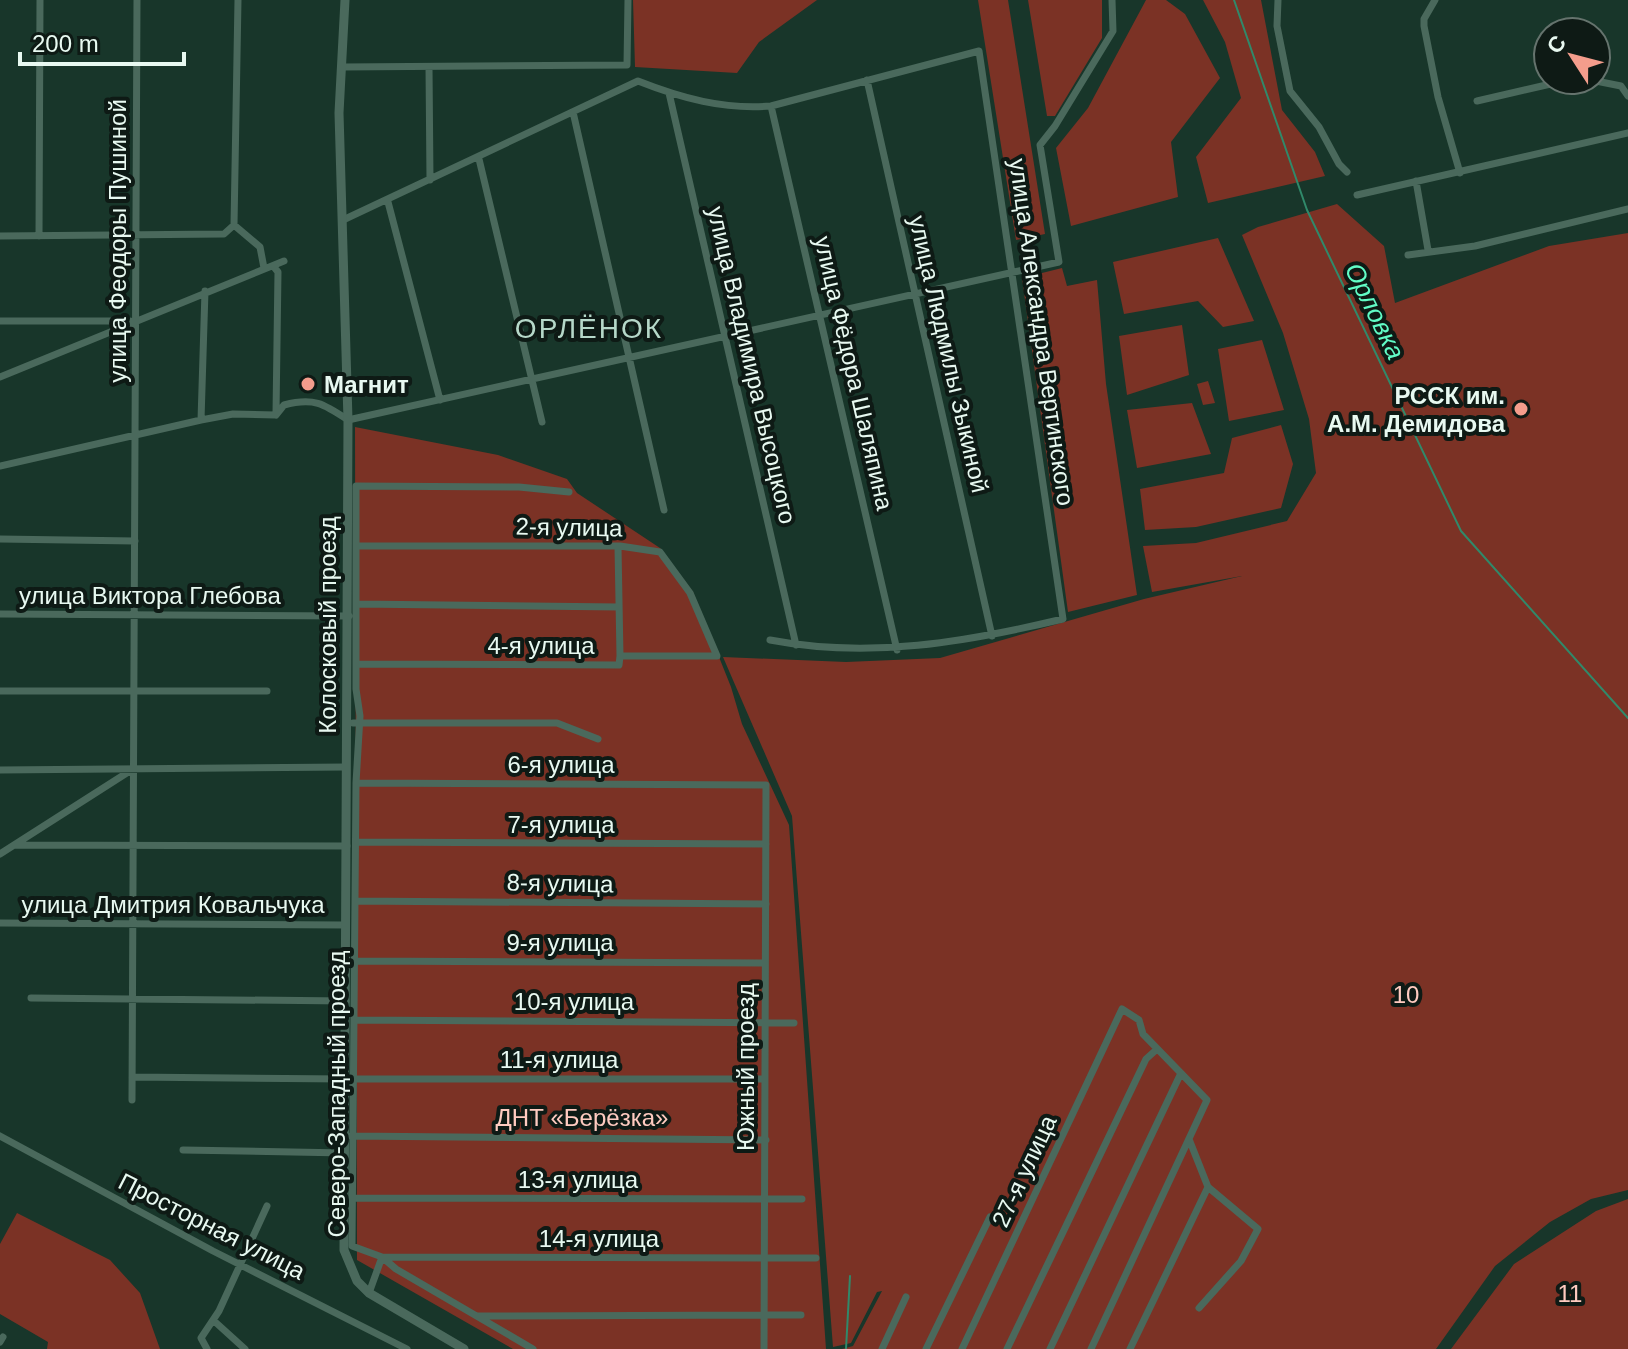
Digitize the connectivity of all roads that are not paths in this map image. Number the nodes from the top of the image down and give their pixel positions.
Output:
1 (40, 0) edge
2 (137, 0) edge
3 (238, 0) edge
4 (345, 0) edge
5 (628, 0) edge
6 (1112, 0) edge
7 (1278, 0) edge
8 (1435, 0) edge
9 (343, 67) junction
10 (429, 67) junction
11 (867, 80) junction
12 (1612, 84) edge
13 (1532, 88) edge
14 (669, 93) junction
15 (1628, 96) edge
16 (1477, 101) dead end
17 (771, 106) junction
18 (573, 112) junction
19 (1628, 133) edge
20 (479, 159) junction
21 (1347, 172) dead end
22 (1460, 173) junction
23 (430, 180) junction
24 (1416, 181) junction
25 (1357, 195) dead end
26 (388, 202) junction
27 (1628, 209) edge
28 (343, 220) junction
29 (234, 225) junction
30 (0, 236) edge
31 (39, 236) junction
32 (136, 236) junction
33 (1428, 250) junction
34 (1408, 255) dead end
35 (284, 261) dead end
36 (274, 267) junction
37 (264, 268) junction
38 (1014, 271) junction
39 (205, 291) junction
40 (916, 293) junction
41 (820, 316) junction
42 (0, 321) edge
43 (137, 321) junction
44 (725, 338) junction
45 (630, 358) junction
46 (0, 377) edge
47 (534, 381) junction
48 (440, 400) junction
49 (276, 415) junction
50 (201, 420) junction
51 (348, 420) junction
52 (542, 422) dead end
53 (136, 434) junction
54 (0, 466) edge
55 (569, 492) dead end
56 (664, 510) dead end
57 (0, 539) edge
58 (135, 541) junction
59 (357, 546) junction
60 (618, 547) junction
61 (357, 604) junction
62 (619, 607) junction
63 (0, 614) edge
64 (137, 614) junction
65 (349, 616) junction
66 (992, 636) junction
67 (770, 640) dead end
68 (796, 645) junction
69 (897, 650) junction
70 (620, 656) junction
71 (717, 656) joint
72 (357, 664) junction
73 (0, 691) edge
74 (267, 691) dead end
75 (135, 692) junction
76 (352, 723) junction
77 (598, 739) dead end
78 (346, 767) junction
79 (136, 768) junction
80 (0, 770) edge
81 (356, 783) junction
82 (766, 785) joint
83 (352, 844) junction
84 (766, 844) junction
85 (15, 845) junction
86 (135, 846) junction
87 (0, 854) edge
88 (355, 901) junction
89 (766, 904) junction
90 (0, 923) edge
91 (133, 924) junction
92 (346, 925) junction
93 (355, 961) junction
94 (765, 963) junction
95 (31, 998) dead end
96 (134, 999) junction
97 (346, 1001) junction
98 (354, 1020) junction
99 (765, 1022) junction
100 (794, 1023) dead end
101 (1156, 1050) junction
102 (1181, 1073) junction
103 (132, 1077) junction
104 (349, 1079) junction
105 (765, 1079) junction
106 (132, 1100) dead end
107 (0, 1136) edge
108 (350, 1136) junction
109 (1189, 1139) junction
110 (766, 1140) junction
111 (183, 1150) dead end
112 (345, 1153) junction
113 (1208, 1187) junction
114 (354, 1198) junction
115 (802, 1199) dead end
116 (765, 1200) junction
117 (267, 1206) dead end
118 (990, 1217) dead end
119 (382, 1257) junction
120 (816, 1258) dead end
121 (764, 1259) junction
122 (242, 1264) junction
123 (369, 1293) junction
124 (906, 1297) dead end
125 (1199, 1308) dead end
126 (801, 1315) dead end
127 (475, 1316) junction
128 (764, 1316) junction
129 (213, 1320) junction
130 (207, 1349) edge
131 (245, 1349) edge
132 (407, 1349) edge
133 (464, 1349) edge
134 (533, 1349) edge
135 (764, 1349) edge
136 (882, 1349) edge
137 (926, 1349) edge
138 (962, 1349) edge
139 (1007, 1349) edge
140 (1050, 1349) edge
141 (1091, 1349) edge
142 (1130, 1349) edge

1 - 31 street
2 - 32 street, улица Феодоры Пушиной
3 - 29 street
4 - 9 street, Колосковый проезд
5 - 10 street
6 - 38 street
7 - 21 street
8 - 22 street
9 - 10 street
9 - 28 street, Колосковый проезд
10 - 23 street
11 - 17 street
11 - 38 street, улица Александра Вертинского
11 - 40 street, улица Людмилы Зыкиной
12 - 15 street
13 - 16 street
14 - 17 street
14 - 18 street
14 - 44 street, улица Владимира Высоцкого
17 - 41 street, улица Фёдора Шаляпина
18 - 20 street
18 - 45 street
19 - 22 street
20 - 23 street
20 - 47 street
22 - 24 street
23 - 26 street
24 - 25 street
24 - 33 street
26 - 28 street
26 - 48 street
27 - 33 street
28 - 51 street, Колосковый проезд
29 - 32 street
29 - 37 street
30 - 31 street
31 - 32 street
32 - 43 street, улица Феодоры Пушиной
33 - 34 street
35 - 36 street
36 - 37 street
36 - 49 street
37 - 39 street
38 - 40 street
38 - 66 street, улица Александра Вертинского
39 - 43 street
39 - 50 street
40 - 41 street
40 - 66 street, улица Людмилы Зыкиной
41 - 44 street
41 - 69 street, улица Фёдора Шаляпина
42 - 43 street
43 - 46 street
43 - 53 street, улица Феодоры Пушиной
44 - 45 street
44 - 68 street, улица Владимира Высоцкого
45 - 47 street
45 - 56 street
47 - 48 street
47 - 52 street
48 - 51 street
49 - 50 street
49 - 51 street
50 - 53 street
51 - 65 street, Колосковый проезд
53 - 54 street
53 - 58 street, улица Феодоры Пушиной
55 - 59 street, Северо-Западный проезд
57 - 58 street
58 - 64 street, улица Феодоры Пушиной
59 - 60 street, 2-я улица
59 - 61 street, Северо-Западный проезд
60 - 62 street
60 - 71 street, 2-я улица
61 - 62 street
61 - 72 street, Северо-Западный проезд
62 - 70 street
63 - 64 street, улица Виктора Глебова
64 - 65 street, улица Виктора Глебова
64 - 75 street, улица Феодоры Пушиной
65 - 76 street, Колосковый проезд
66 - 69 street
67 - 68 street
68 - 69 street
70 - 71 street, 4-я улица
70 - 72 street, 4-я улица
72 - 76 street, Северо-Западный проезд
73 - 75 street
74 - 75 street
75 - 79 street, улица Феодоры Пушиной
76 - 77 street
76 - 78 street, Колосковый проезд
76 - 81 street, Северо-Западный проезд
78 - 79 street
78 - 83 street, Колосковый проезд
79 - 80 street
79 - 85 street
79 - 86 street, улица Феодоры Пушиной
81 - 82 street, 6-я улица
81 - 83 street, Северо-Западный проезд
82 - 84 street, Южный проезд
83 - 84 street, 7-я улица
83 - 86 street, 7-я улица
83 - 88 street, Северо-Западный проезд
83 - 92 street, Колосковый проезд
84 - 89 street, Южный проезд
85 - 86 street, 7-я улица
85 - 87 street
86 - 91 street, улица Феодоры Пушиной
88 - 89 street, 8-я улица
88 - 93 street, Северо-Западный проезд
89 - 94 street, Южный проезд
90 - 91 street, улица Дмитрия Ковальчука
91 - 92 street, улица Дмитрия Ковальчука
91 - 96 street, улица Феодоры Пушиной
92 - 97 street, Колосковый проезд
93 - 94 street, 9-я улица
93 - 98 street, Северо-Западный проезд
94 - 99 street, Южный проезд
95 - 96 street
96 - 97 street
96 - 103 street, улица Феодоры Пушиной
97 - 104 street, Колосковый проезд
98 - 99 street, 10-я улица
98 - 104 street, Северо-Западный проезд
99 - 100 street, 10-я улица
99 - 105 street, Южный проезд
101 - 102 street
101 - 138 street, 27-я улица
101 - 139 street
102 - 109 street
102 - 140 street
103 - 104 street, 11-я улица
103 - 106 street, улица Феодоры Пушиной
104 - 105 street, 11-я улица
104 - 108 street, Колосковый проезд
105 - 110 street, Южный проезд
107 - 122 street, Просторная улица
108 - 110 street
108 - 112 street, Колосковый проезд
108 - 114 street, Северо-Западный проезд
109 - 113 street
109 - 141 street
110 - 116 street, Южный проезд
111 - 112 street
112 - 123 street, Колосковый проезд
113 - 125 street
113 - 142 street
114 - 116 street, 13-я улица
114 - 119 street, Северо-Западный проезд
115 - 116 street, 13-я улица
116 - 121 street, Южный проезд
117 - 122 street
118 - 137 street
119 - 121 street, 14-я улица
119 - 123 street
119 - 127 street, Северо-Западный проезд
120 - 121 street, 14-я улица
121 - 128 street, Южный проезд
122 - 129 street
122 - 132 street, Просторная улица
123 - 133 street
124 - 136 street
126 - 128 street
127 - 128 street
127 - 134 street, Северо-Западный проезд
128 - 135 street, Южный проезд
129 - 130 street
129 - 131 street

